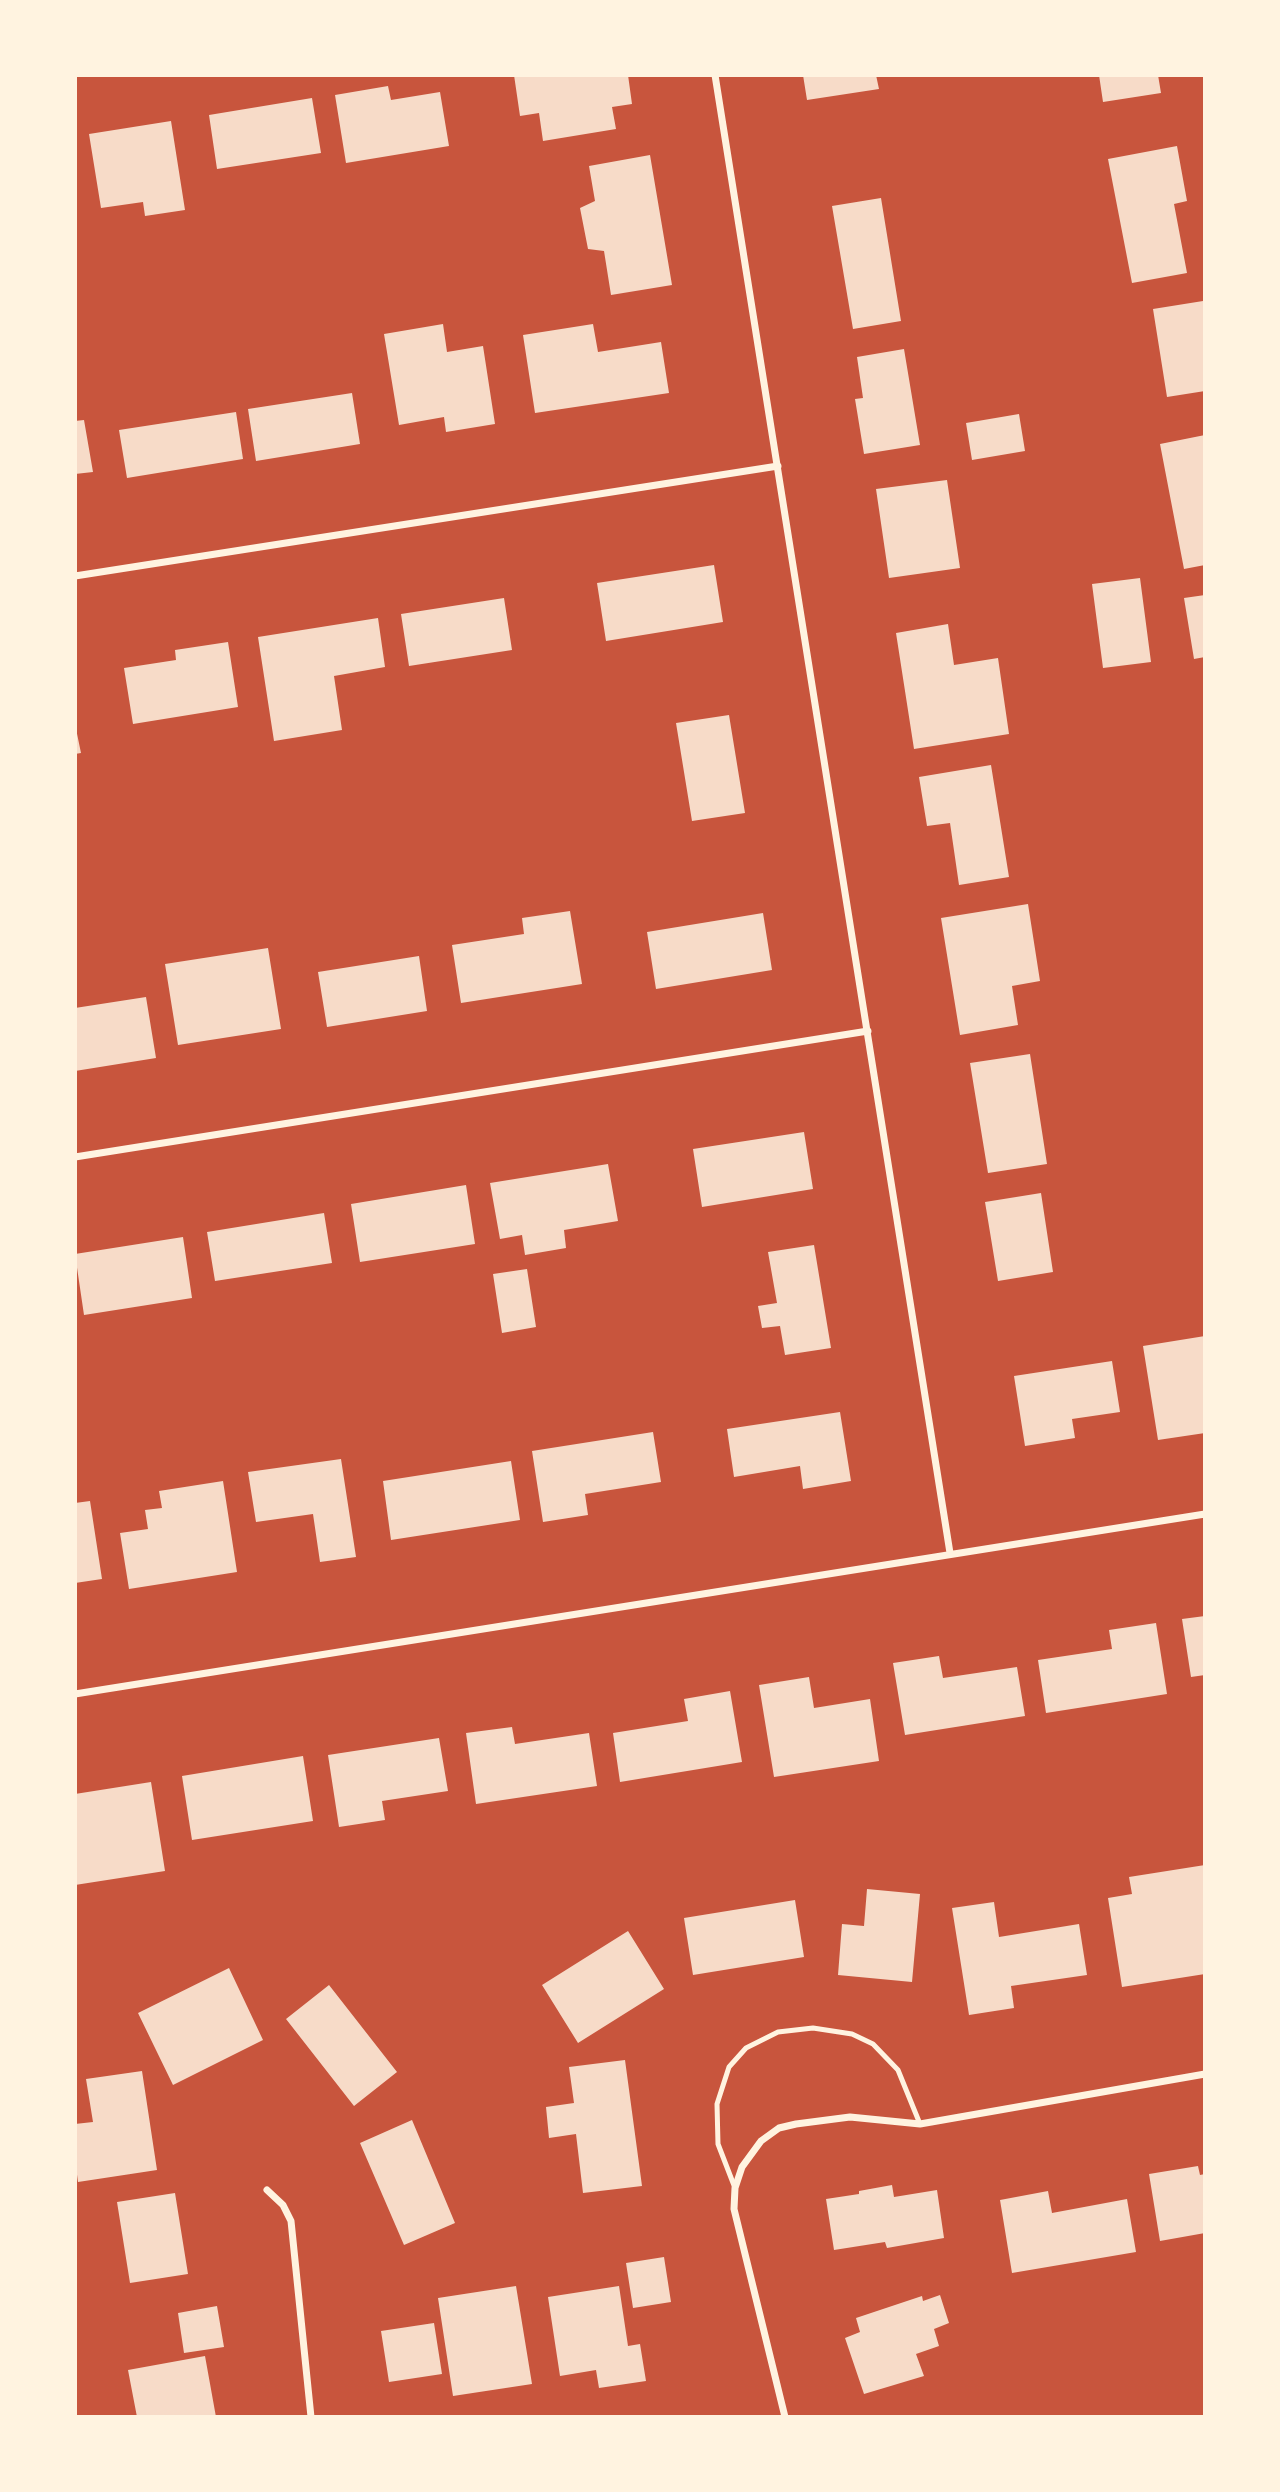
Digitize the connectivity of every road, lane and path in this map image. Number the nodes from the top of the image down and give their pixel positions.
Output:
1 (715, 75) edge
2 (778, 466) junction
3 (75, 576) edge
4 (867, 1031) junction
5 (75, 1157) edge
6 (1205, 1514) edge
7 (950, 1553) junction
8 (75, 1694) edge
9 (1205, 2074) edge
10 (920, 2124) junction
11 (735, 2188) junction
12 (267, 2190) dead end
13 (311, 2417) edge
14 (785, 2417) edge

1 - 2 street
2 - 3 street
2 - 4 street
4 - 5 street
4 - 7 street
6 - 7 street
7 - 8 street
9 - 10 street
10 - 11 street
10 - 11 lane
11 - 14 street
12 - 13 street

